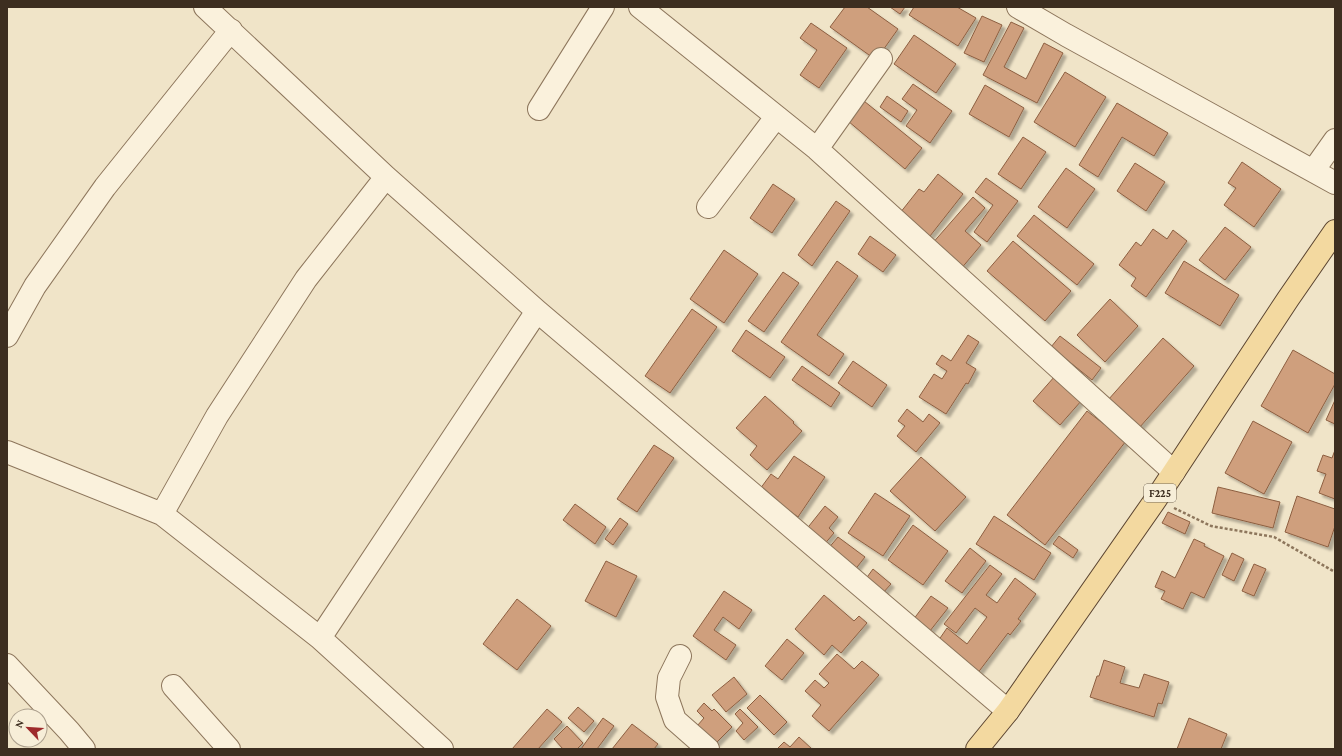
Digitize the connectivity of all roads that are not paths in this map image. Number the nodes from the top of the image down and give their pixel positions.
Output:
1 (205, 7) edge
2 (603, 7) edge
3 (640, 7) edge
4 (1018, 7) edge
5 (231, 30) junction
6 (881, 59) dead end
7 (539, 109) dead end
8 (776, 117) junction
9 (1335, 140) edge
10 (817, 149) junction
11 (1313, 171) junction
12 (386, 177) junction
13 (1335, 183) edge
14 (708, 207) dead end
15 (1335, 231) edge
16 (537, 311) junction
17 (7, 336) edge
18 (7, 452) edge
19 (1174, 472) junction
20 (162, 514) junction
21 (320, 638) junction
22 (680, 656) dead end
23 (7, 665) edge
24 (173, 686) dead end
25 (1008, 711) junction
26 (84, 749) edge
27 (229, 749) edge
28 (442, 749) edge
29 (708, 749) edge
30 (977, 749) edge

1 - 5 street
2 - 7 street
3 - 8 street
4 - 11 street
5 - 12 street
5 - 17 street
6 - 10 street
8 - 10 street
8 - 14 street
9 - 11 street
10 - 19 street
11 - 13 street
12 - 16 street
12 - 20 street
15 - 19 main road, F225
16 - 21 street
16 - 25 street
18 - 20 street
19 - 25 main road, F225
20 - 21 street
21 - 28 street
22 - 29 street
23 - 26 street
24 - 27 street
25 - 30 main road, F225

